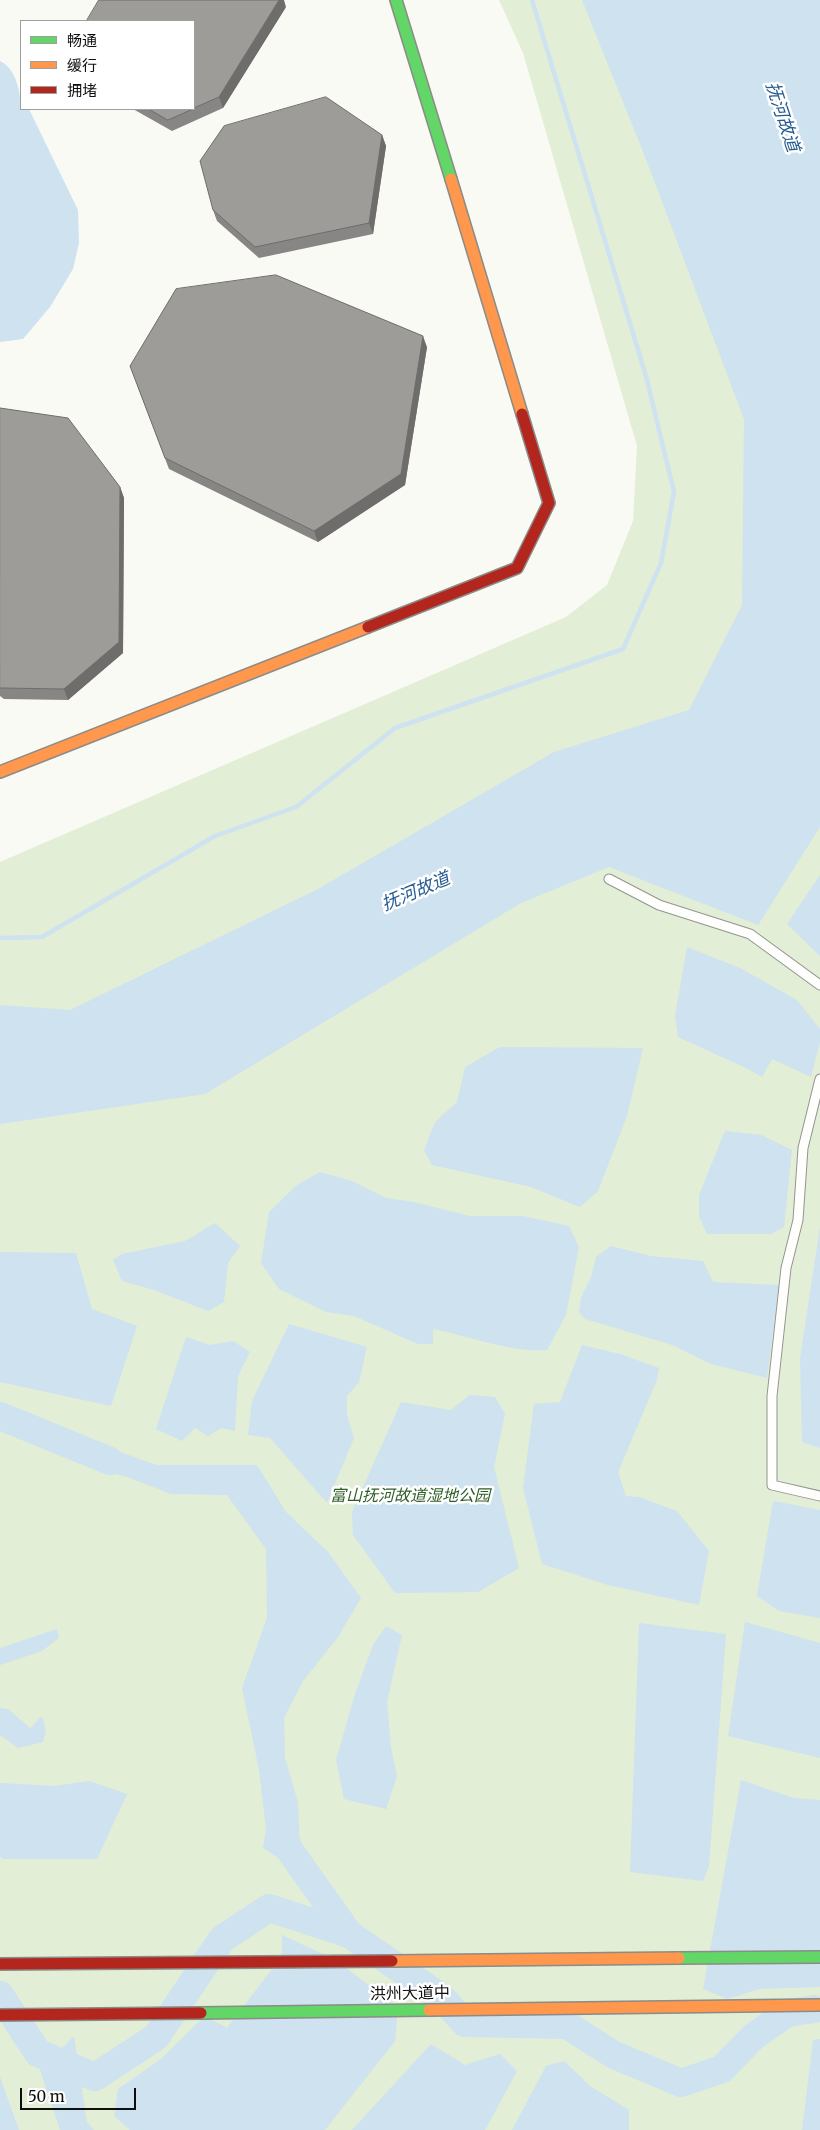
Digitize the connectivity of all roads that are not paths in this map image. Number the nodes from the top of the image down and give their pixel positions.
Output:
1 (396, 0) edge
2 (0, 772) edge
3 (609, 879) dead end
4 (820, 984) edge
5 (820, 1079) edge
6 (820, 1496) edge
7 (820, 1957) edge
8 (0, 1964) edge
9 (820, 2006) edge
10 (0, 2015) edge

1 - 2 main road
3 - 4 lane
5 - 6 lane
7 - 8 main road, 洪州大道中
9 - 10 main road, 洪州大道中

